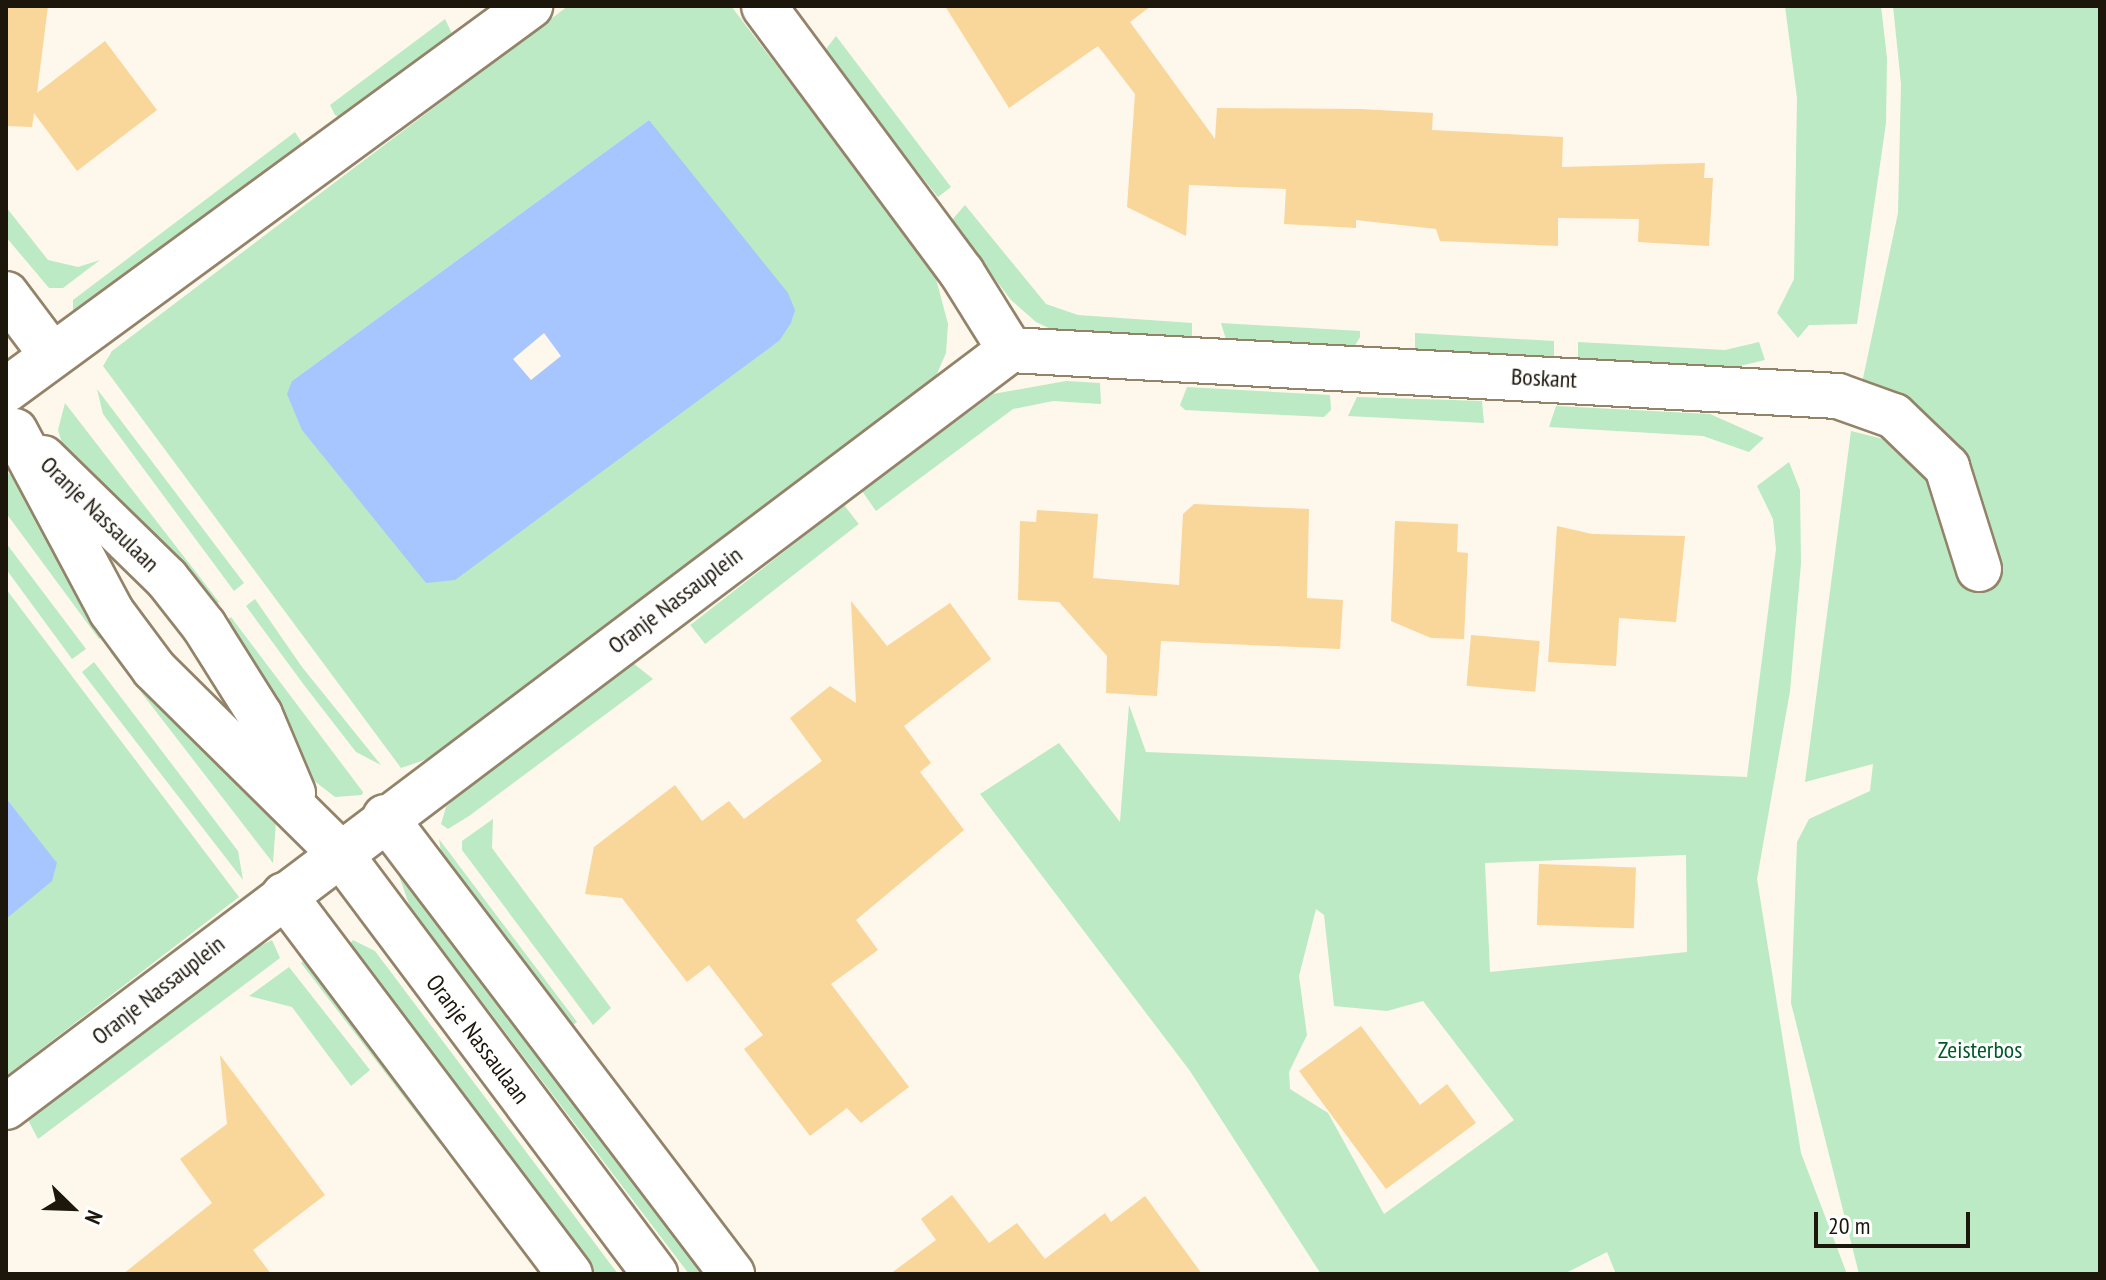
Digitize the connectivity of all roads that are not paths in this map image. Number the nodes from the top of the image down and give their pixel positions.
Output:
1 (530, 6) edge
2 (764, 6) edge
3 (6, 294) edge
4 (1010, 350) junction
5 (52, 355) junction
6 (9, 413) edge
7 (1979, 569) dead end
8 (299, 807) junction
9 (385, 817) junction
10 (338, 851) junction
11 (284, 895) junction
12 (6, 1107) edge
13 (570, 1274) edge
14 (655, 1274) edge
15 (732, 1274) edge

1 - 5 street
2 - 4 street
3 - 5 street
4 - 7 street, Boskant
4 - 9 street, Oranje Nassauplein
5 - 6 street
6 - 8 street, Oranje Nassaulaan
6 - 8 street, Oranje Nassaulaan
8 - 10 street, Oranje Nassaulaan
9 - 10 street, Oranje Nassauplein
9 - 15 street
10 - 11 street, Oranje Nassauplein
10 - 14 street, Oranje Nassaulaan
11 - 12 street, Oranje Nassauplein
11 - 13 street

